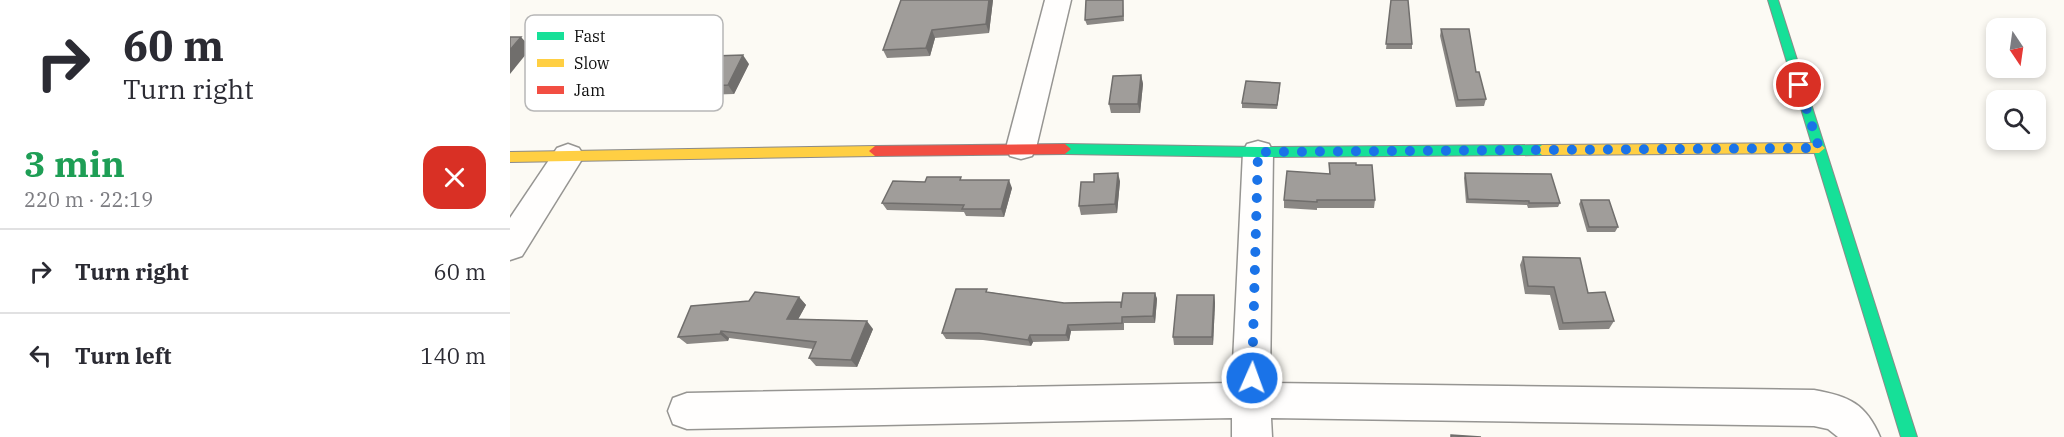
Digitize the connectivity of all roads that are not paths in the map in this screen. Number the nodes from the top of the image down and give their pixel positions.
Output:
1 (1058, 0) edge
2 (1773, 0) edge
3 (1021, 148) junction
4 (1819, 148) junction
5 (1258, 152) junction
6 (568, 156) junction
7 (510, 157) edge
8 (510, 246) edge
9 (687, 411) dead end
10 (1252, 419) edge
11 (1860, 437) edge
12 (1909, 437) edge

1 - 3 street
2 - 4 street
3 - 5 street
3 - 6 street
4 - 5 street
4 - 12 street
5 - 10 street
6 - 7 street
6 - 8 street
9 - 10 street
10 - 11 street

